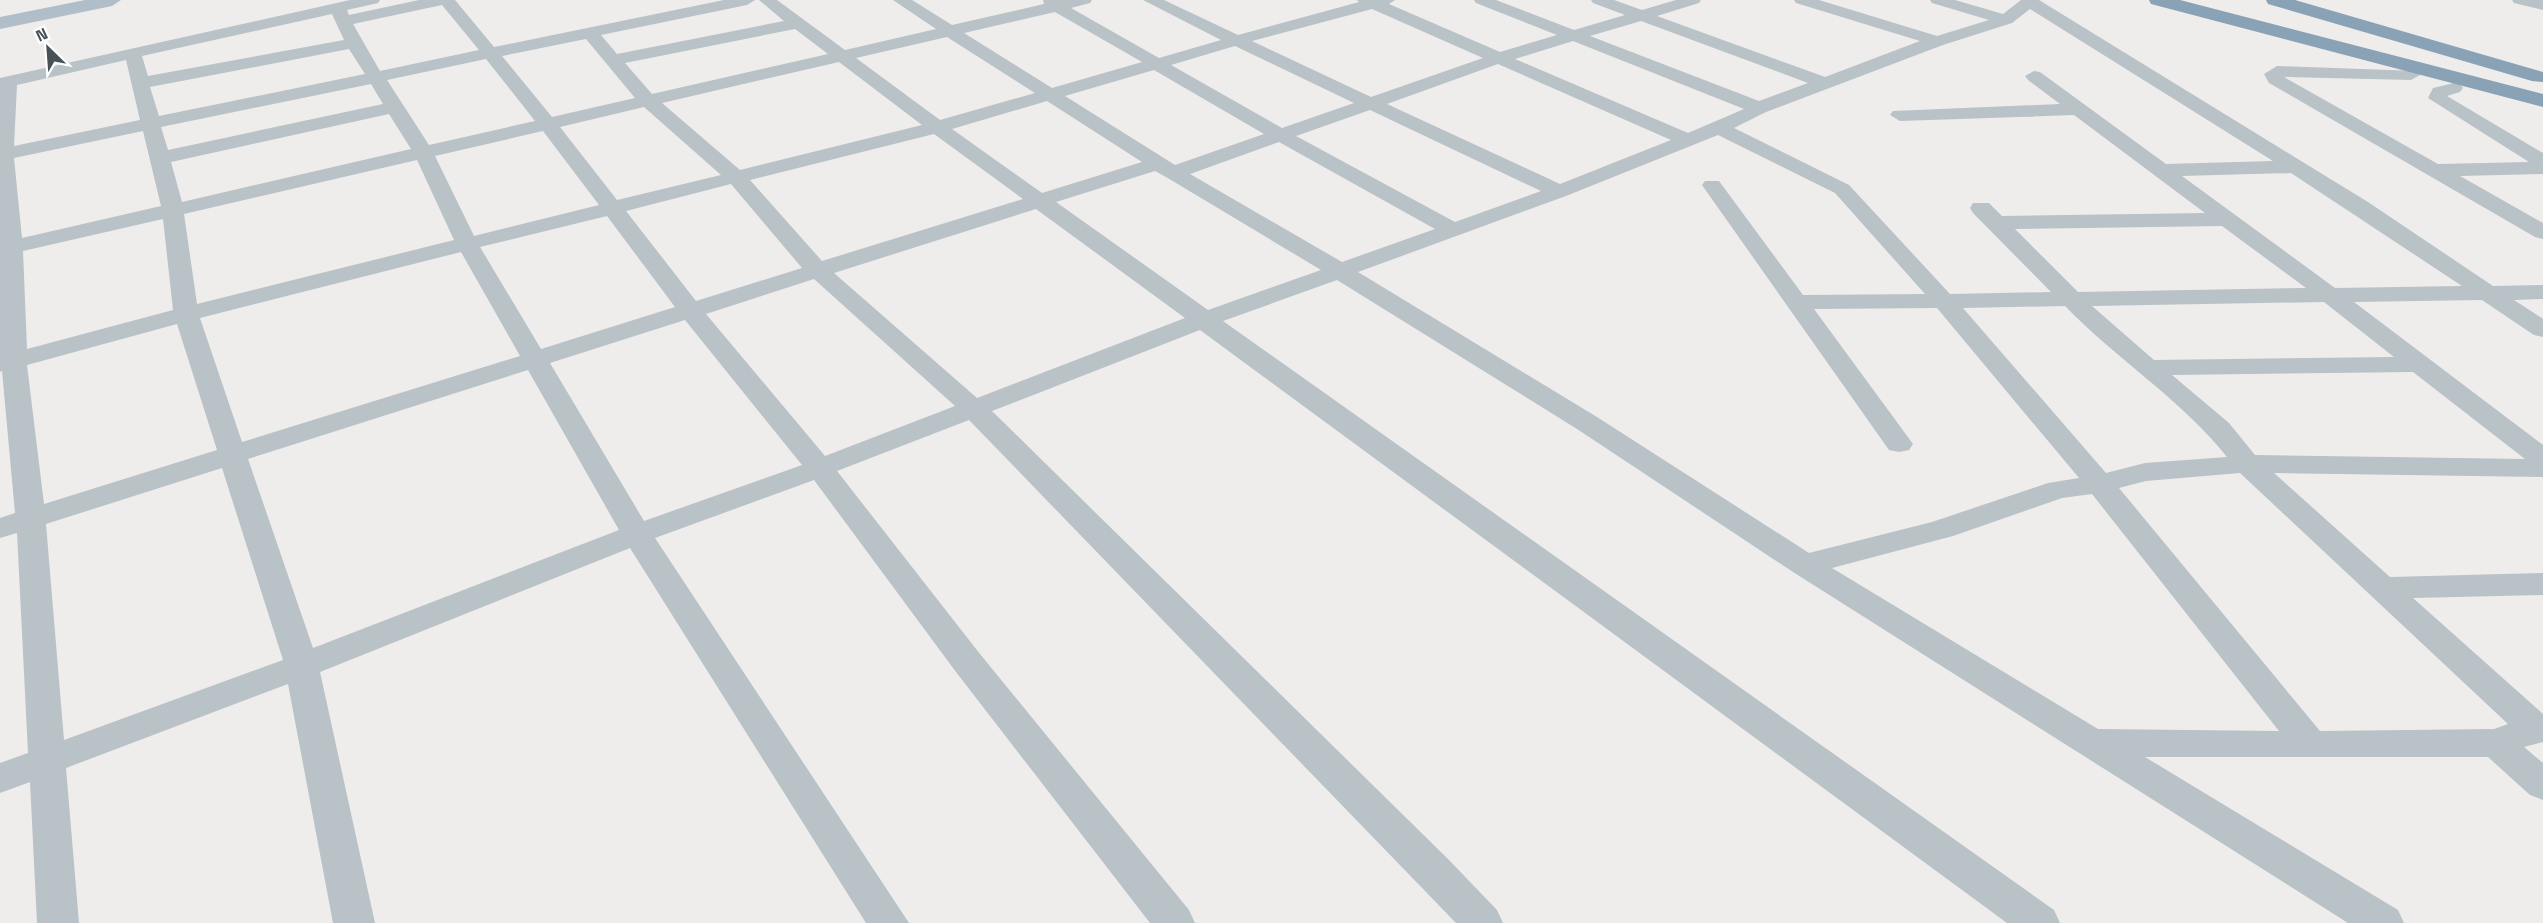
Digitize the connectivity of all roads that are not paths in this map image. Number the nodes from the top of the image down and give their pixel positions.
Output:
1 (48, 0) edge
2 (112, 0) edge
3 (372, 0) edge
4 (442, 0) edge
5 (447, 0) edge
6 (747, 0) edge
7 (767, 0) edge
8 (901, 0) edge
9 (1084, 0) edge
10 (1151, 0) edge
11 (1482, 0) edge
12 (1599, 0) edge
13 (1693, 0) edge
14 (1802, 0) edge
15 (1938, 0) edge
16 (2158, 0) edge
17 (2275, 0) edge
18 (2520, 0) edge
19 (1375, 1) edge
20 (2030, 1) edge
21 (1052, 3) edge
22 (2543, 5) edge
23 (0, 9) edge
24 (341, 14) junction
25 (1641, 15) junction
26 (2006, 20) junction
27 (0, 23) edge
28 (798, 23) junction
29 (2362, 26) junction
30 (946, 31) junction
31 (590, 33) junction
32 (1576, 37) junction
33 (1235, 41) junction
34 (1937, 41) junction
35 (354, 43) junction
36 (2344, 50) junction
37 (133, 54) junction
38 (490, 54) junction
39 (840, 55) junction
40 (1499, 58) junction
41 (613, 60) junction
42 (1156, 63) junction
43 (2543, 66) edge
44 (2411, 75) junction
45 (2034, 76) dead end
46 (378, 78) junction
47 (2543, 78) edge
48 (4, 83) edge
49 (141, 83) junction
50 (1825, 83) junction
51 (2454, 88) junction
52 (1051, 94) junction
53 (647, 100) junction
54 (2543, 101) edge
55 (1373, 104) junction
56 (396, 107) junction
57 (1759, 108) junction
58 (2079, 109) junction
59 (1900, 115) dead end
60 (2543, 115) edge
61 (547, 123) junction
62 (153, 124) junction
63 (937, 127) junction
64 (1719, 128) junction
65 (1278, 134) junction
66 (1687, 140) junction
67 (423, 152) junction
68 (2, 154) edge
69 (160, 158) junction
70 (2543, 162) edge
71 (2296, 167) junction
72 (1166, 168) junction
73 (2543, 168) edge
74 (2163, 170) junction
75 (2438, 170) junction
76 (735, 176) junction
77 (1712, 184) dead end
78 (1559, 192) junction
79 (1041, 200) junction
80 (609, 207) junction
81 (172, 210) junction
82 (2226, 219) junction
83 (1455, 231) junction
84 (2543, 232) edge
85 (467, 244) junction
86 (6, 249) edge
87 (817, 270) junction
88 (1338, 270) junction
89 (2543, 291) edge
90 (2486, 292) junction
91 (2331, 296) junction
92 (2072, 300) junction
93 (1944, 301) junction
94 (1797, 302) junction
95 (690, 310) junction
96 (186, 314) junction
97 (1206, 319) junction
98 (2543, 330) edge
99 (534, 360) junction
100 (7, 362) edge
101 (2416, 364) junction
102 (2148, 368) junction
103 (973, 408) junction
104 (1899, 444) dead end
105 (233, 453) junction
106 (2543, 459) edge
107 (2247, 464) junction
108 (820, 468) junction
109 (2543, 468) edge
110 (2100, 484) junction
111 (31, 519) junction
112 (0, 528) edge
113 (637, 534) junction
114 (1804, 565) junction
115 (2543, 584) edge
116 (2382, 588) junction
117 (302, 666) junction
118 (2539, 728) edge
119 (2496, 743) junction
120 (2093, 744) junction
121 (2311, 746) junction
122 (46, 761) junction
123 (0, 778) edge
124 (2543, 785) edge
125 (58, 923) edge
126 (354, 923) edge
127 (888, 923) edge
128 (1174, 923) edge
129 (1482, 923) edge
130 (2039, 923) edge
131 (2383, 923) edge

1 - 23 main road
2 - 27 main road
3 - 24 street
4 - 24 street
5 - 38 street
6 - 31 street
7 - 28 street
8 - 30 street
9 - 21 street
10 - 33 street
11 - 32 street
12 - 25 street
13 - 25 street
14 - 34 street
15 - 26 street
16 - 36 highway
17 - 29 highway
18 - 22 street
19 - 33 street
19 - 40 street
20 - 26 street
20 - 71 street
21 - 30 street
21 - 42 street
24 - 35 street
24 - 37 street
25 - 32 street
25 - 50 street
26 - 34 street
28 - 39 street
28 - 41 street
29 - 43 highway
29 - 47 highway
30 - 39 street
30 - 52 street
31 - 38 street
31 - 41 street
32 - 40 street
32 - 57 street
33 - 42 street
33 - 55 street
34 - 50 street
35 - 46 street
35 - 49 street
36 - 44 highway
36 - 54 highway
37 - 48 street
37 - 49 street
38 - 46 street
38 - 61 street
39 - 53 street
39 - 63 street
40 - 55 street
40 - 66 street
41 - 53 street
42 - 52 street
42 - 65 street
44 - 51 highway
44 - 75 street
45 - 58 street
46 - 56 street
46 - 62 street
48 - 68 street
49 - 62 street
50 - 57 street
51 - 60 highway
51 - 70 street
52 - 63 street
52 - 72 street
53 - 61 street
53 - 76 street
55 - 65 street
55 - 78 street
56 - 67 street
56 - 69 street
57 - 64 street
58 - 59 street
58 - 74 street
61 - 67 street
61 - 80 street
62 - 68 street
62 - 69 street
63 - 76 street
63 - 79 street
64 - 66 street
64 - 93 street
65 - 72 street
65 - 83 street
66 - 78 street
67 - 81 street
67 - 85 street
68 - 86 street
69 - 81 street
71 - 74 street
71 - 90 street
72 - 79 street
72 - 88 street
73 - 75 street
74 - 82 street
75 - 84 street
76 - 80 street
76 - 87 street
77 - 94 street
78 - 83 street
79 - 87 street
79 - 97 street
80 - 85 street
80 - 95 street
81 - 86 street
81 - 96 street
82 - 91 street
82 - 92 street
83 - 88 street
85 - 96 street
85 - 99 street
86 - 100 street
87 - 95 street
87 - 103 street
88 - 97 street
88 - 114 street
89 - 90 street
90 - 91 street
90 - 98 street
91 - 92 street
91 - 101 street
92 - 93 street
92 - 102 street
93 - 94 street
93 - 110 street
94 - 104 street
95 - 99 street
95 - 108 street
96 - 100 street
96 - 105 street
97 - 103 street
97 - 130 street
99 - 105 street
99 - 113 street
100 - 111 street
101 - 102 street
101 - 106 street
102 - 107 street
103 - 108 street
103 - 129 street
105 - 111 street
105 - 117 street
107 - 109 street
107 - 110 street
107 - 116 street
108 - 113 street
108 - 128 street
110 - 114 street
110 - 121 street
111 - 112 street
111 - 122 street
113 - 117 street
113 - 127 street
114 - 120 street
115 - 116 street
116 - 118 street
117 - 122 street
117 - 126 street
118 - 119 street
119 - 121 street
119 - 124 street
120 - 121 street
120 - 131 street
122 - 123 street
122 - 125 street

